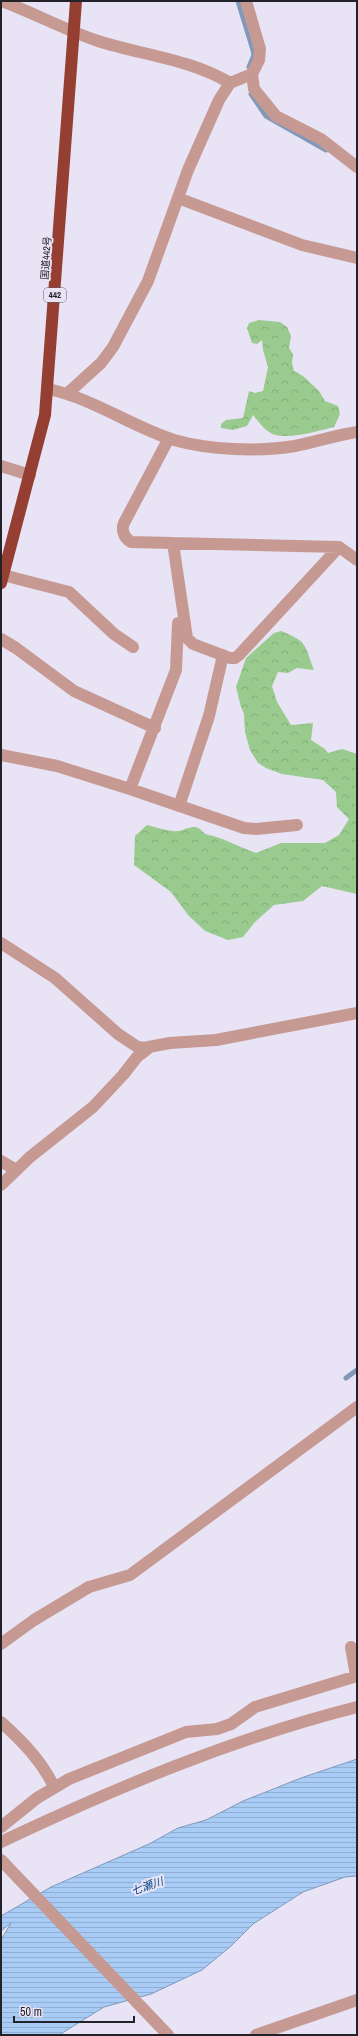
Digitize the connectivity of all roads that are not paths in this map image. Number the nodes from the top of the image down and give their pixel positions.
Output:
1 (2, 1) edge
2 (76, 1) edge
3 (246, 1) edge
4 (74, 31) junction
5 (252, 74) junction
6 (230, 83) junction
7 (357, 167) edge
8 (178, 198) junction
9 (357, 258) edge
10 (48, 389) junction
11 (68, 394) junction
12 (357, 432) edge
13 (169, 438) junction
14 (1, 466) edge
15 (30, 475) junction
16 (173, 543) junction
17 (339, 547) junction
18 (357, 560) edge
19 (2, 579) edge
20 (182, 613) junction
21 (1, 639) edge
22 (133, 647) dead end
23 (224, 655) junction
24 (155, 728) junction
25 (1, 755) edge
26 (130, 789) junction
27 (179, 806) junction
28 (297, 825) dead end
29 (1, 943) edge
30 (357, 1013) edge
31 (150, 1047) junction
32 (1, 1161) edge
33 (16, 1170) junction
34 (1, 1185) edge
35 (357, 1407) edge
36 (1, 1644) edge
37 (351, 1647) dead end
38 (356, 1676) edge
39 (357, 1707) edge
40 (1, 1722) edge
41 (54, 1787) junction
42 (1, 1827) edge
43 (1, 1842) edge
44 (1, 1860) edge
45 (357, 2000) edge
46 (168, 2035) edge
47 (256, 2035) edge

1 - 4 street
2 - 4 highway, 国道442号 / 442
3 - 5 street
4 - 6 street
4 - 10 highway, 国道442号 / 442
5 - 6 street
5 - 7 street
6 - 8 street
8 - 9 street
8 - 11 street
10 - 11 street
10 - 15 highway, 国道442号 / 442
11 - 13 street
12 - 13 street
13 - 16 street
14 - 15 street
15 - 19 highway, 国道442号 / 442
16 - 17 street
16 - 20 street
17 - 18 street
17 - 23 street
19 - 22 street
20 - 23 street
20 - 24 street
21 - 24 street
23 - 27 street
24 - 26 street
25 - 26 street
26 - 27 street
27 - 28 street
29 - 31 street
30 - 31 street
31 - 33 street
32 - 33 street
33 - 34 street
35 - 36 street
37 - 38 street
38 - 41 street
39 - 43 street
40 - 41 street
41 - 42 street
44 - 46 street
45 - 47 street

